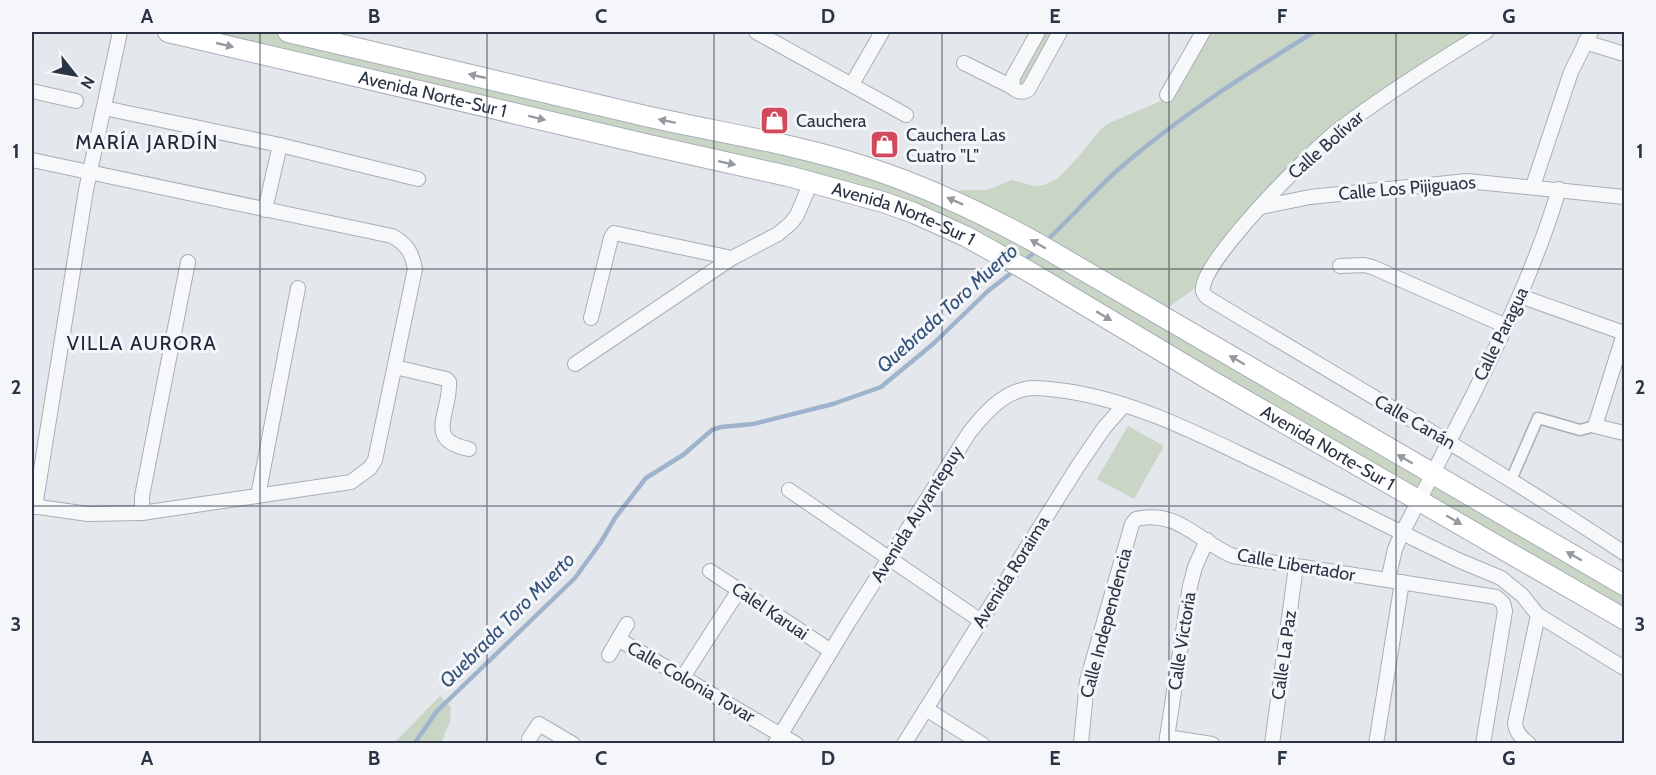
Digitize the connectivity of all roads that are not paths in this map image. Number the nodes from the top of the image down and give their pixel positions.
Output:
1 (120, 32) edge
2 (168, 32) edge
3 (288, 32) edge
4 (756, 32) edge
5 (882, 32) edge
6 (1038, 32) edge
7 (1060, 32) edge
8 (1203, 32) edge
9 (1485, 32) edge
10 (1588, 37) edge
11 (1624, 54) edge
12 (964, 63) dead end
13 (852, 84) junction
14 (1012, 87) junction
15 (32, 91) edge
16 (1167, 95) dead end
17 (76, 101) dead end
18 (104, 108) junction
19 (906, 115) dead end
20 (280, 146) junction
21 (32, 160) edge
22 (90, 173) junction
23 (418, 179) dead end
24 (811, 182) junction
25 (1533, 186) junction
26 (1558, 189) junction
27 (1624, 197) edge
28 (1261, 207) junction
29 (265, 210) junction
30 (732, 258) junction
31 (188, 261) dead end
32 (1340, 266) dead end
33 (298, 288) dead end
34 (1203, 294) joint
35 (1520, 296) junction
36 (591, 318) dead end
37 (1506, 326) junction
38 (1624, 334) edge
39 (575, 364) dead end
40 (395, 367) junction
41 (1124, 405) junction
42 (1594, 426) junction
43 (1624, 433) edge
44 (1449, 442) junction
45 (469, 449) dead end
46 (1432, 475) junction
47 (1511, 480) junction
48 (789, 490) dead end
49 (258, 496) junction
50 (1419, 500) junction
51 (33, 506) edge
52 (142, 513) junction
53 (1402, 533) junction
54 (1129, 538) joint
55 (1207, 540) junction
56 (1624, 553) edge
57 (889, 558) junction
58 (1296, 566) junction
59 (710, 571) dead end
60 (1388, 580) junction
61 (1402, 582) junction
62 (1624, 585) edge
63 (739, 590) junction
64 (1538, 615) junction
65 (1624, 620) edge
66 (981, 621) junction
67 (627, 624) dead end
68 (618, 639) junction
69 (831, 651) junction
70 (609, 655) dead end
71 (1624, 668) edge
72 (683, 677) junction
73 (926, 709) junction
74 (529, 739) dead end
75 (778, 739) edge
76 (1166, 740) edge
77 (573, 744) edge
78 (796, 744) edge
79 (904, 744) edge
80 (982, 744) edge
81 (1081, 744) edge
82 (1212, 744) edge
83 (1272, 744) edge
84 (1376, 744) edge
85 (1483, 744) edge
86 (1529, 744) edge

1 - 18 street
2 -> 24 main road, Avenida Norte-Sur 1
46 -> 3 main road, Avenida Norte-Sur 1
4 - 13 street
5 - 13 street
6 - 14 street
7 - 14 street
8 - 16 street
9 - 28 street, Calle Bolívar
10 - 11 street
10 - 25 street
12 - 14 street
13 - 19 street
15 - 17 street
18 - 20 street
18 - 22 street
20 - 23 street
20 - 29 street
21 - 22 street
22 - 29 street
22 - 51 street
24 - 30 street
24 -> 50 main road, Avenida Norte-Sur 1
25 - 26 street, Calle Los Pijiguaos
25 - 28 street, Calle Los Pijiguaos
26 - 27 street, Calle Los Pijiguaos
26 - 35 street, Calle Paragua
28 - 34 street, Calle Bolívar
29 - 40 street
30 - 36 street
30 - 39 street
31 - 52 street
32 - 37 street
33 - 49 street
34 - 44 street, Calle Canán
35 - 37 street, Calle Paragua
35 - 38 street
37 - 44 street, Calle Paragua
38 - 42 street
40 - 45 street
40 - 49 street
41 - 53 street, Avenida Auyantepuy
41 - 57 street, Avenida Auyantepuy
41 - 66 street, Avenida Roraima
42 - 43 street
42 - 47 street
44 - 46 street, Calle Paragua
44 - 47 street, Calle Canán
46 - 50 street, Calle Paragua
62 -> 46 main road, Avenida Norte-Sur 1
47 - 56 street, Calle Canán
48 - 57 street
49 - 52 street
50 - 53 street, Calle Paragua
50 -> 65 main road, Avenida Norte-Sur 1
51 - 52 street
53 - 60 street, Calle Paragua
53 - 64 street, Avenida Auyantepuy
54 - 55 street, Calle Libertador
54 - 81 street, Calle Independencia
55 - 58 street, Calle Libertador
55 - 76 street, Calle Victoria
57 - 66 street
57 - 69 street, Avenida Auyantepuy
58 - 60 street, Calle Libertador
58 - 83 street, Calle La Paz
59 - 63 street, Calel Karuai
60 - 61 street, Calle Libertador
61 - 84 street
61 - 85 street, Calle Libertador
63 - 69 street, Calel Karuai
63 - 72 street
64 - 71 street, Avenida Auyantepuy
64 - 86 street
66 - 73 street, Avenida Roraima
67 - 68 street
68 - 70 street
68 - 72 street, Calle Colonia Tovar
69 - 75 street, Avenida Auyantepuy
72 - 75 street, Calle Colonia Tovar
73 - 79 street, Avenida Roraima
73 - 80 street
74 - 77 street
75 - 78 street, Calle Colonia Tovar
76 - 82 street

